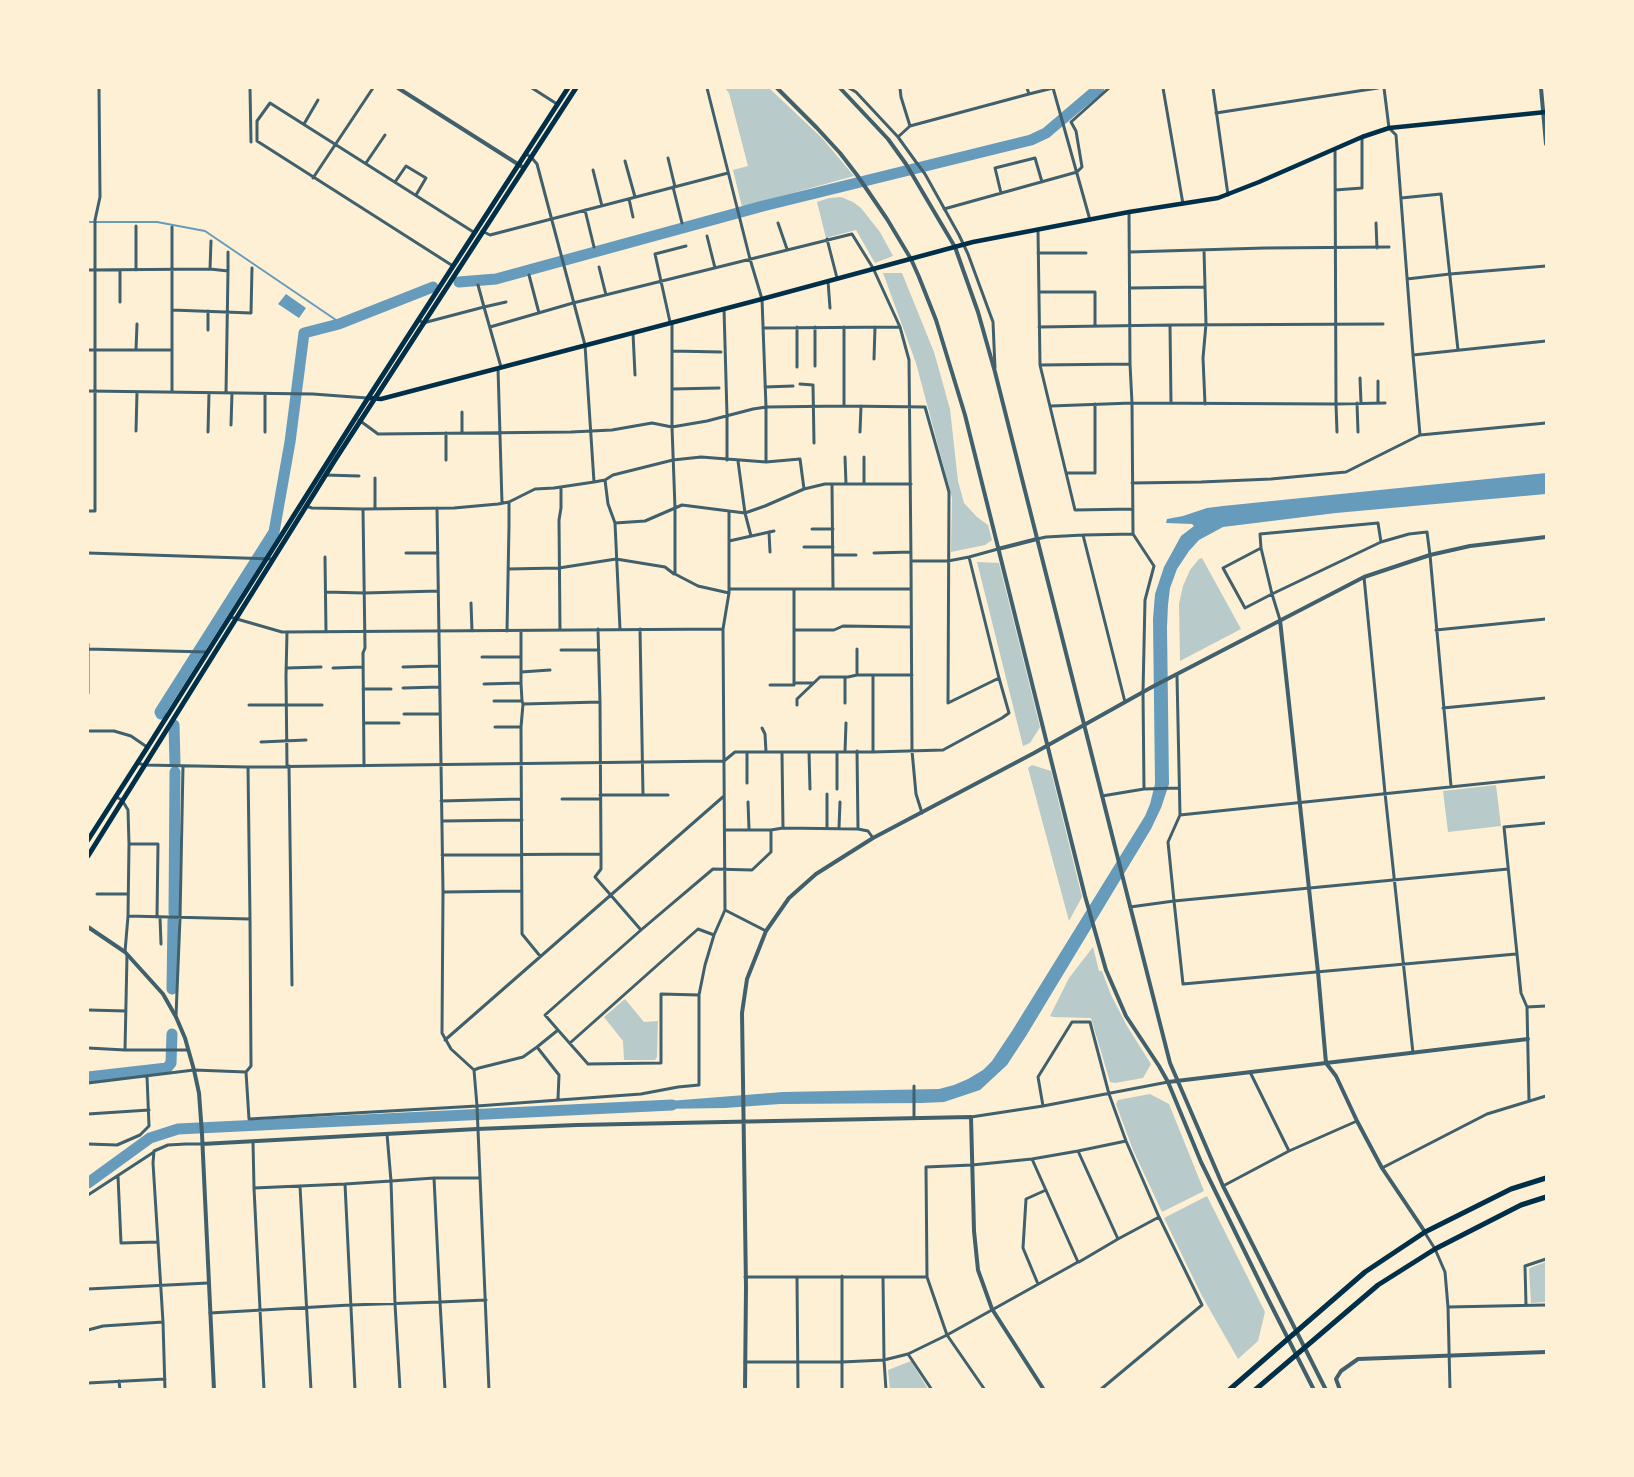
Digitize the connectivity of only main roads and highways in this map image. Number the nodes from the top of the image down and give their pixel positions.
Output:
1 (568, 88) edge
2 (576, 88) edge
3 (1545, 112) edge
4 (529, 156) junction
5 (479, 231) junction
6 (421, 322) junction
7 (368, 398) junction
8 (374, 399) junction
9 (358, 419) junction
10 (233, 618) junction
11 (88, 840) edge
12 (88, 856) edge
13 (1546, 1178) edge
14 (1546, 1197) edge
15 (1228, 1390) edge
16 (1255, 1390) edge

1 - 4 main road
2 - 4 main road
3 - 8 main road
4 - 5 main road
5 - 6 main road
5 - 6 main road
6 - 7 main road
6 - 8 main road
7 - 8 main road
7 - 9 main road
8 - 9 main road
9 - 10 main road
10 - 11 main road
10 - 12 main road
13 - 15 main road
14 - 16 main road

